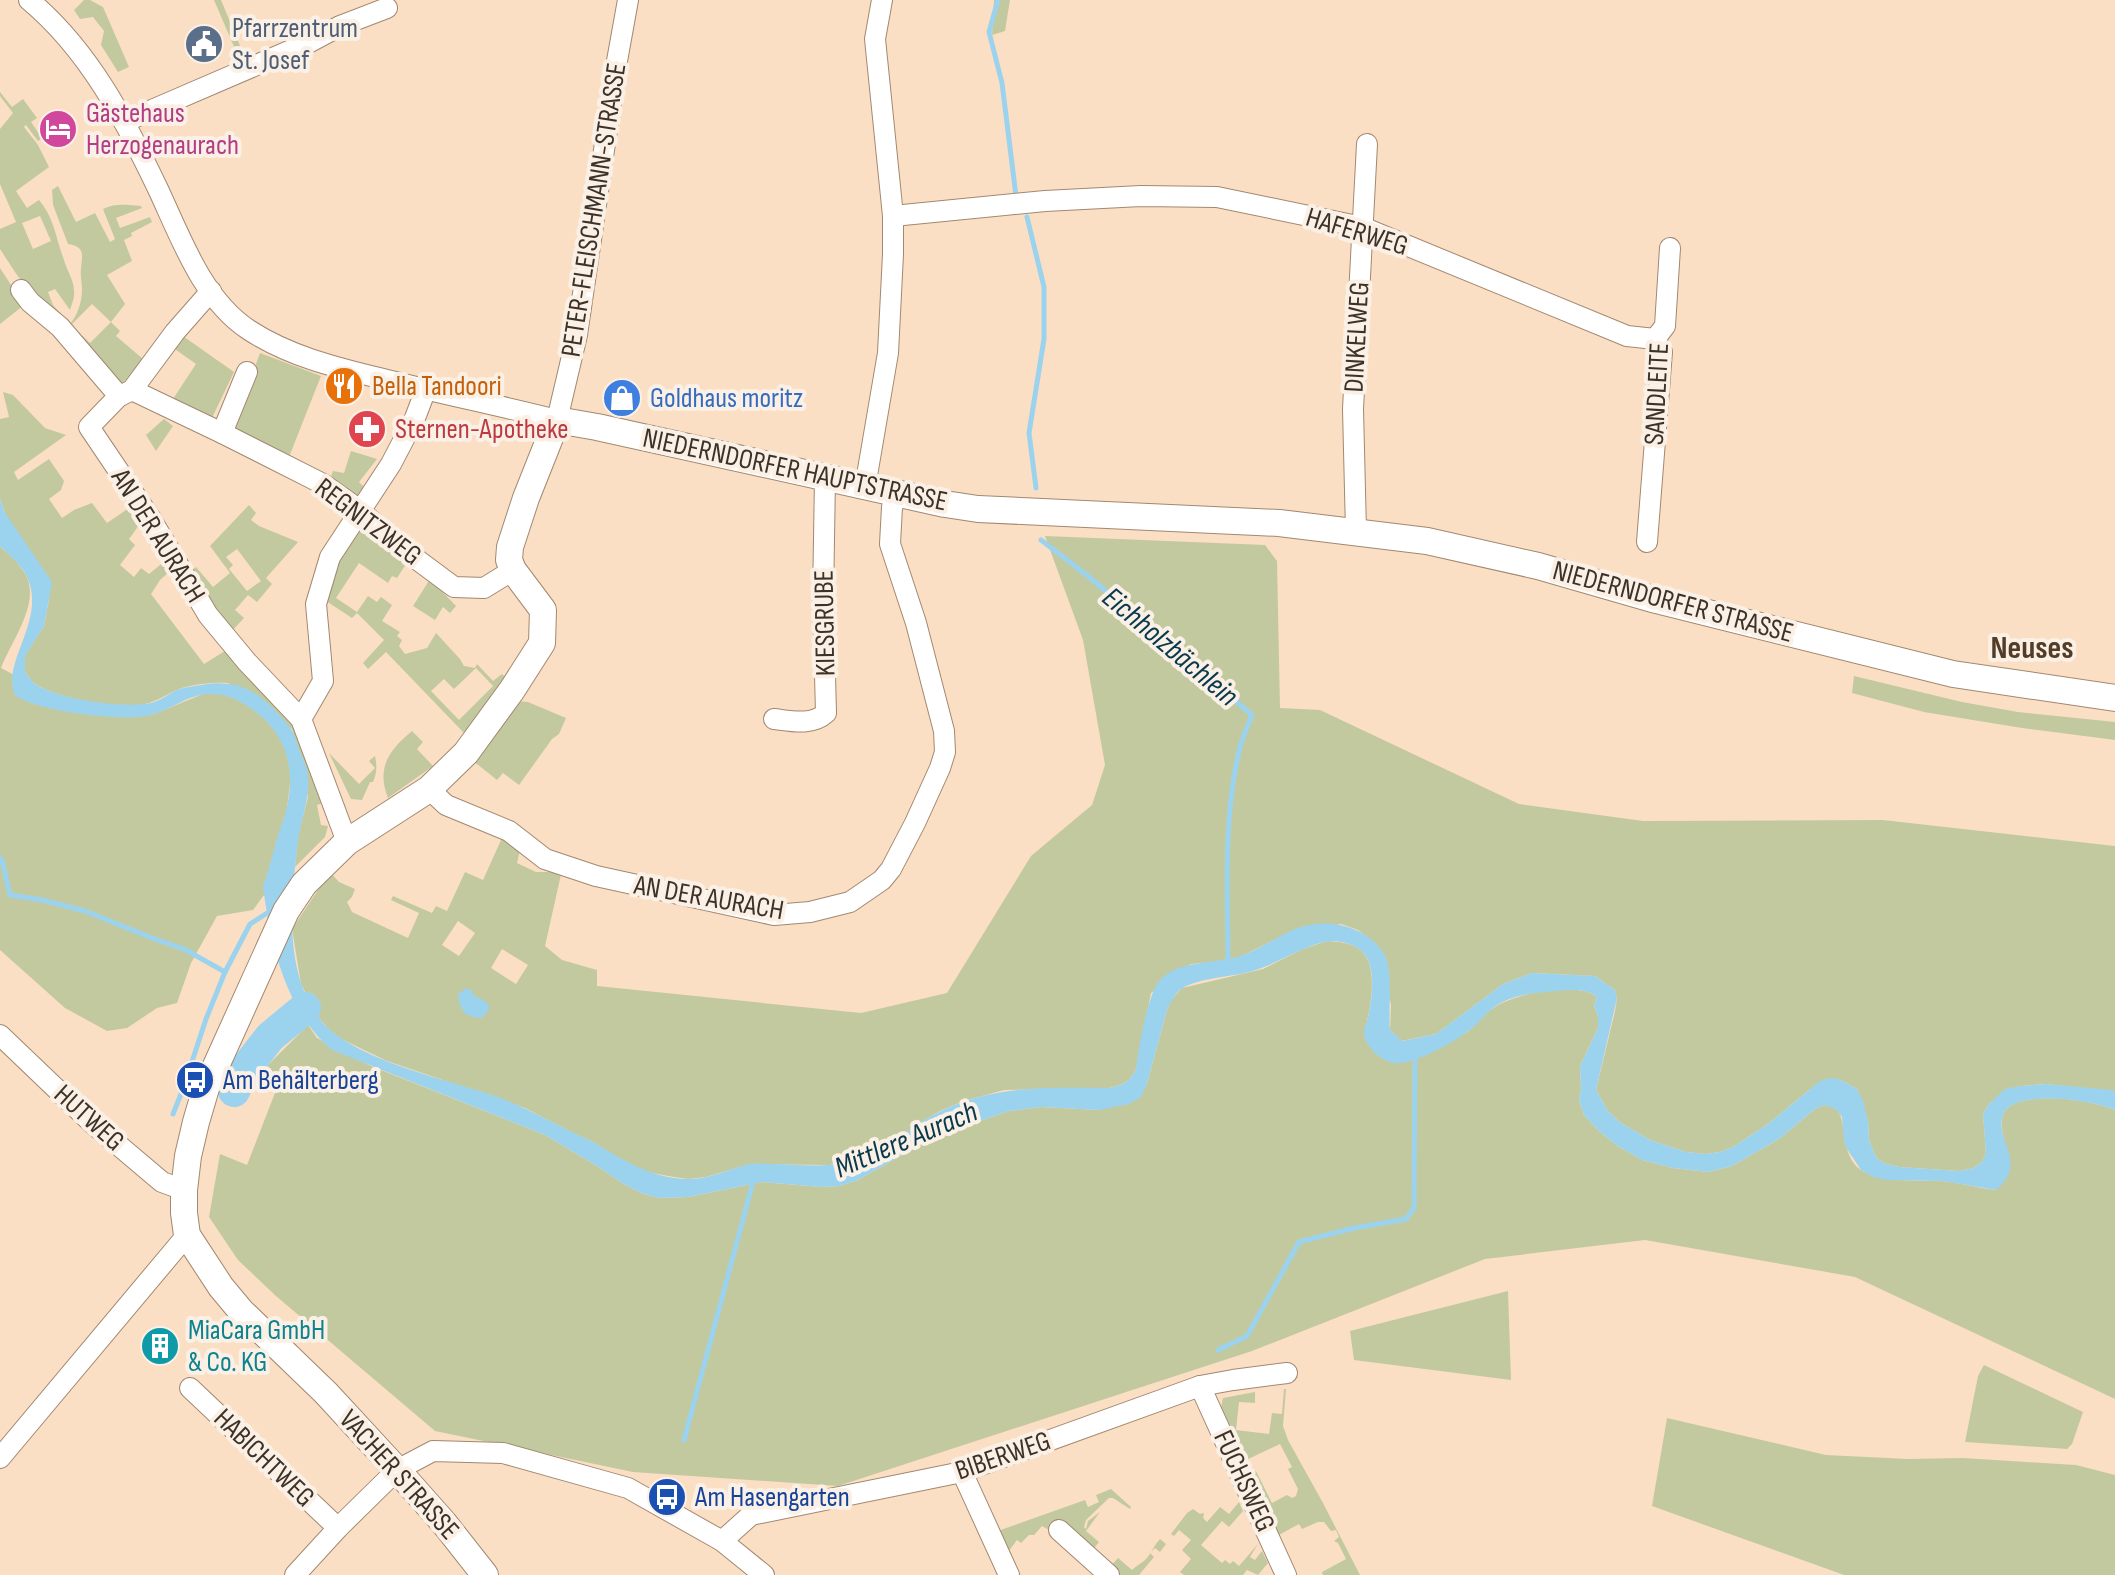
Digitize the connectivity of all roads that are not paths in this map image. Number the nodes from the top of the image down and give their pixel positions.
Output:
1 (628, 0) edge
2 (882, 0) edge
3 (37, 3) edge
4 (387, 8) dead end
5 (124, 122) junction
6 (1367, 144) dead end
7 (893, 216) junction
8 (1362, 227) junction
9 (1670, 248) dead end
10 (21, 290) dead end
11 (211, 291) junction
12 (1655, 339) junction
13 (247, 372) dead end
14 (426, 389) junction
15 (126, 393) junction
16 (557, 420) junction
17 (222, 433) junction
18 (825, 478) junction
19 (865, 487) junction
20 (898, 494) junction
21 (361, 511) junction
22 (1228, 520) joint
23 (1356, 531) junction
24 (1647, 542) dead end
25 (513, 570) junction
26 (2115, 698) edge
27 (301, 719) junction
28 (774, 719) dead end
29 (429, 789) junction
30 (347, 842) junction
31 (0, 1035) edge
32 (184, 1190) junction
33 (187, 1235) junction
34 (1287, 1373) dead end
35 (1200, 1386) junction
36 (190, 1388) dead end
37 (0, 1458) edge
38 (397, 1470) junction
39 (962, 1472) junction
40 (338, 1528) junction
41 (1059, 1530) dead end
42 (722, 1541) junction
43 (295, 1575) edge
44 (485, 1575) edge
45 (764, 1575) edge
46 (1009, 1575) edge
47 (1109, 1575) edge
48 (1286, 1575) edge

1 - 16 street, PETER-FLEISCHMANN-STRASSE
2 - 7 street
3 - 5 street, NIEDERNDORFER HAUPTSTRASSE
4 - 5 street
5 - 11 street, NIEDERNDORFER HAUPTSTRASSE
6 - 8 street, DINKELWEG
7 - 8 street, HAFERWEG
7 - 19 street
8 - 12 street, HAFERWEG
8 - 23 street, DINKELWEG
9 - 12 street, SANDLEITE
10 - 15 street
11 - 14 street, NIEDERNDORFER HAUPTSTRASSE
11 - 15 street
12 - 24 street, SANDLEITE
13 - 17 street
14 - 16 street, NIEDERNDORFER HAUPTSTRASSE
14 - 21 street
15 - 17 street, REGNITZWEG
15 - 27 street, AN DER AURACH
16 - 18 main road, NIEDERNDORFER HAUPTSTRASSE
16 - 25 main road
17 - 21 street, REGNITZWEG
18 - 19 main road, NIEDERNDORFER HAUPTSTRASSE
18 - 28 street, KIESGRUBE
19 - 20 main road, NIEDERNDORFER HAUPTSTRASSE
20 - 22 main road, NIEDERNDORFER HAUPTSTRASSE
20 - 29 street, AN DER AURACH
21 - 25 street, REGNITZWEG
21 - 27 street
22 - 23 main road, NIEDERNDORFER STRASSE
23 - 26 main road, NIEDERNDORFER STRASSE
25 - 29 main road, VACHER STRASSE
27 - 30 street, AN DER AURACH
29 - 30 main road, VACHER STRASSE
30 - 32 main road, VACHER STRASSE
31 - 32 street, HUTWEG
32 - 33 main road, VACHER STRASSE
33 - 37 street
33 - 38 main road, VACHER STRASSE
34 - 35 street, BIBERWEG
35 - 39 street, BIBERWEG
35 - 48 street, FUCHSWEG
36 - 40 street, HABICHTWEG
38 - 40 street
38 - 42 street
38 - 44 main road, VACHER STRASSE
39 - 42 street, BIBERWEG
39 - 46 street
40 - 43 street
41 - 47 street
42 - 45 street

